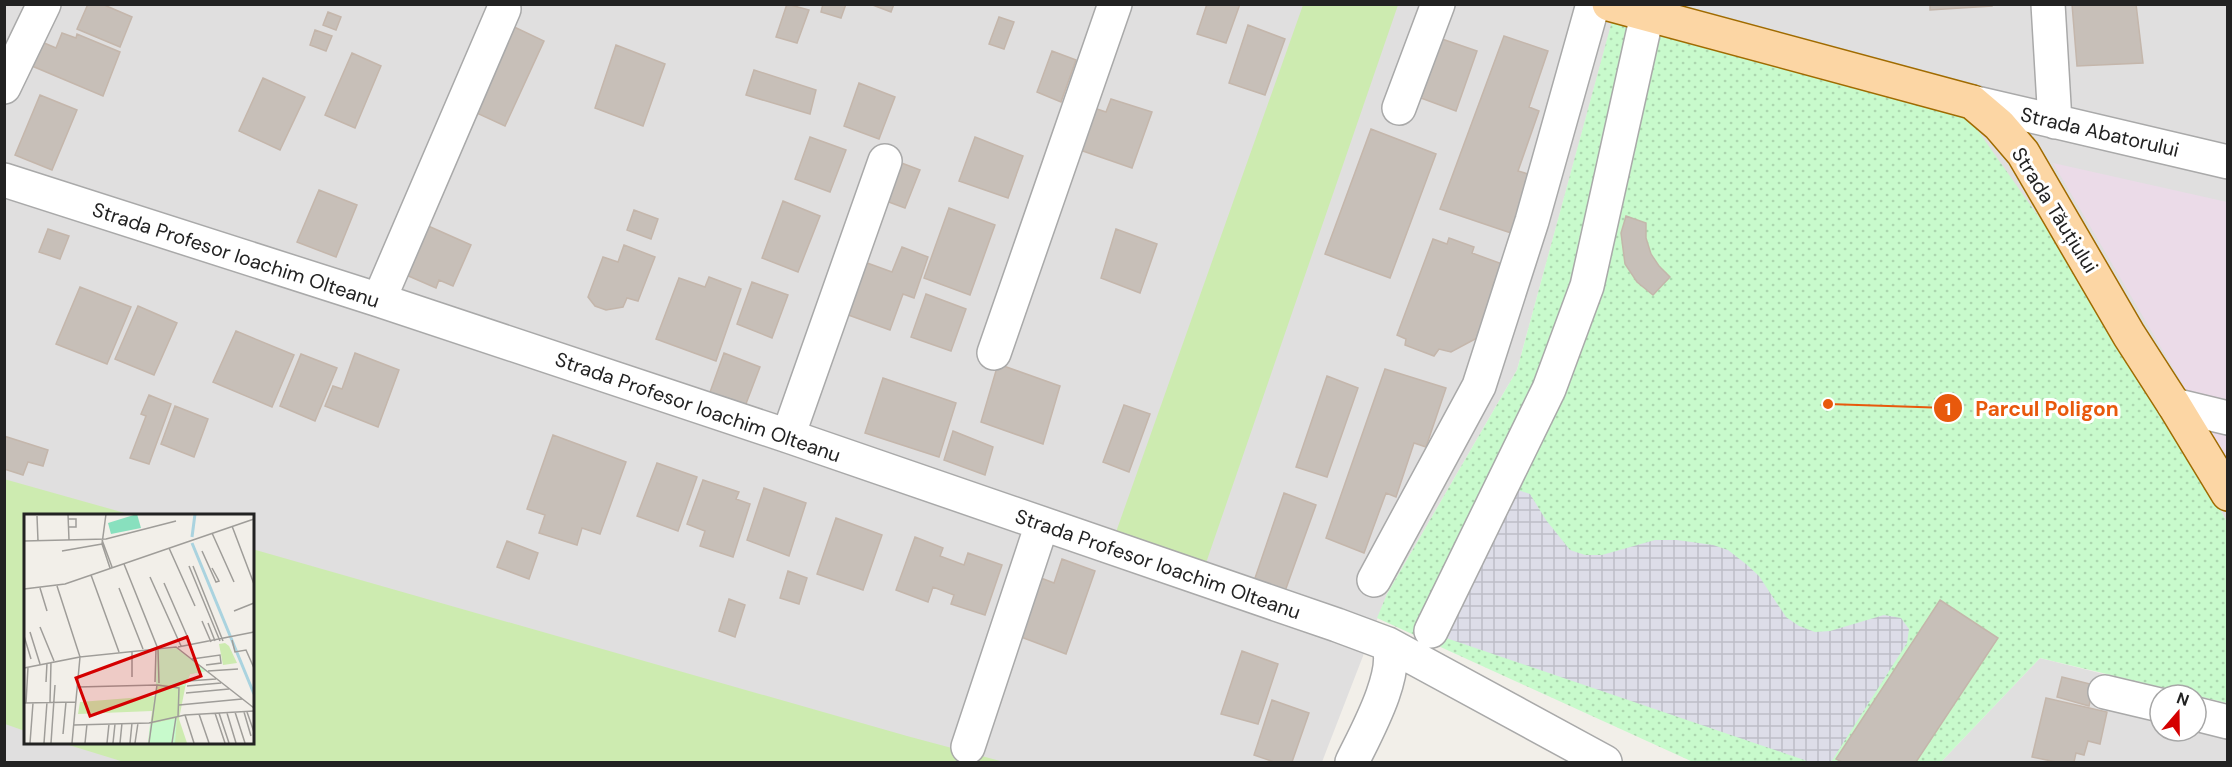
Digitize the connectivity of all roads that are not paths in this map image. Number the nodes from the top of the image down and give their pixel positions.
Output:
1 (44, 4) edge
2 (1115, 4) edge
3 (1438, 4) edge
4 (1593, 4) edge
5 (1609, 4) edge
6 (2048, 4) edge
7 (504, 9) dead end
8 (1647, 10) edge
9 (4, 87) edge
10 (1972, 102) junction
11 (1399, 108) dead end
12 (2055, 122) junction
13 (885, 161) dead end
14 (2228, 162) edge
15 (4, 180) edge
16 (378, 300) junction
17 (994, 353) dead end
18 (2174, 405) junction
19 (2226, 410) edge
20 (788, 436) junction
21 (2228, 494) edge
22 (1042, 524) junction
23 (1374, 580) dead end
24 (1431, 631) dead end
25 (1388, 644) junction
26 (2105, 692) dead end
27 (2148, 702) edge
28 (2208, 717) edge
29 (2228, 722) edge
30 (968, 747) dead end
31 (1352, 762) edge
32 (1605, 762) edge

1 - 9 street
2 - 17 street
3 - 11 street
4 - 23 street
5 - 8 main road, Strada Tăuțiului
6 - 12 street
7 - 16 street
8 - 10 main road, Strada Tăuțiului
8 - 24 street
10 - 12 street, Strada Abatorului
10 - 18 main road, Strada Tăuțiului
12 - 14 street, Strada Abatorului
13 - 20 street
15 - 16 street, Strada Profesor Ioachim Olteanu
16 - 20 street, Strada Profesor Ioachim Olteanu
18 - 19 street
18 - 21 main road, Strada Tăuțiului
20 - 22 street, Strada Profesor Ioachim Olteanu
22 - 25 street, Strada Profesor Ioachim Olteanu
22 - 30 street
25 - 31 street
25 - 32 street, Strada Profesor Ioachim Olteanu
26 - 27 street
28 - 29 street

